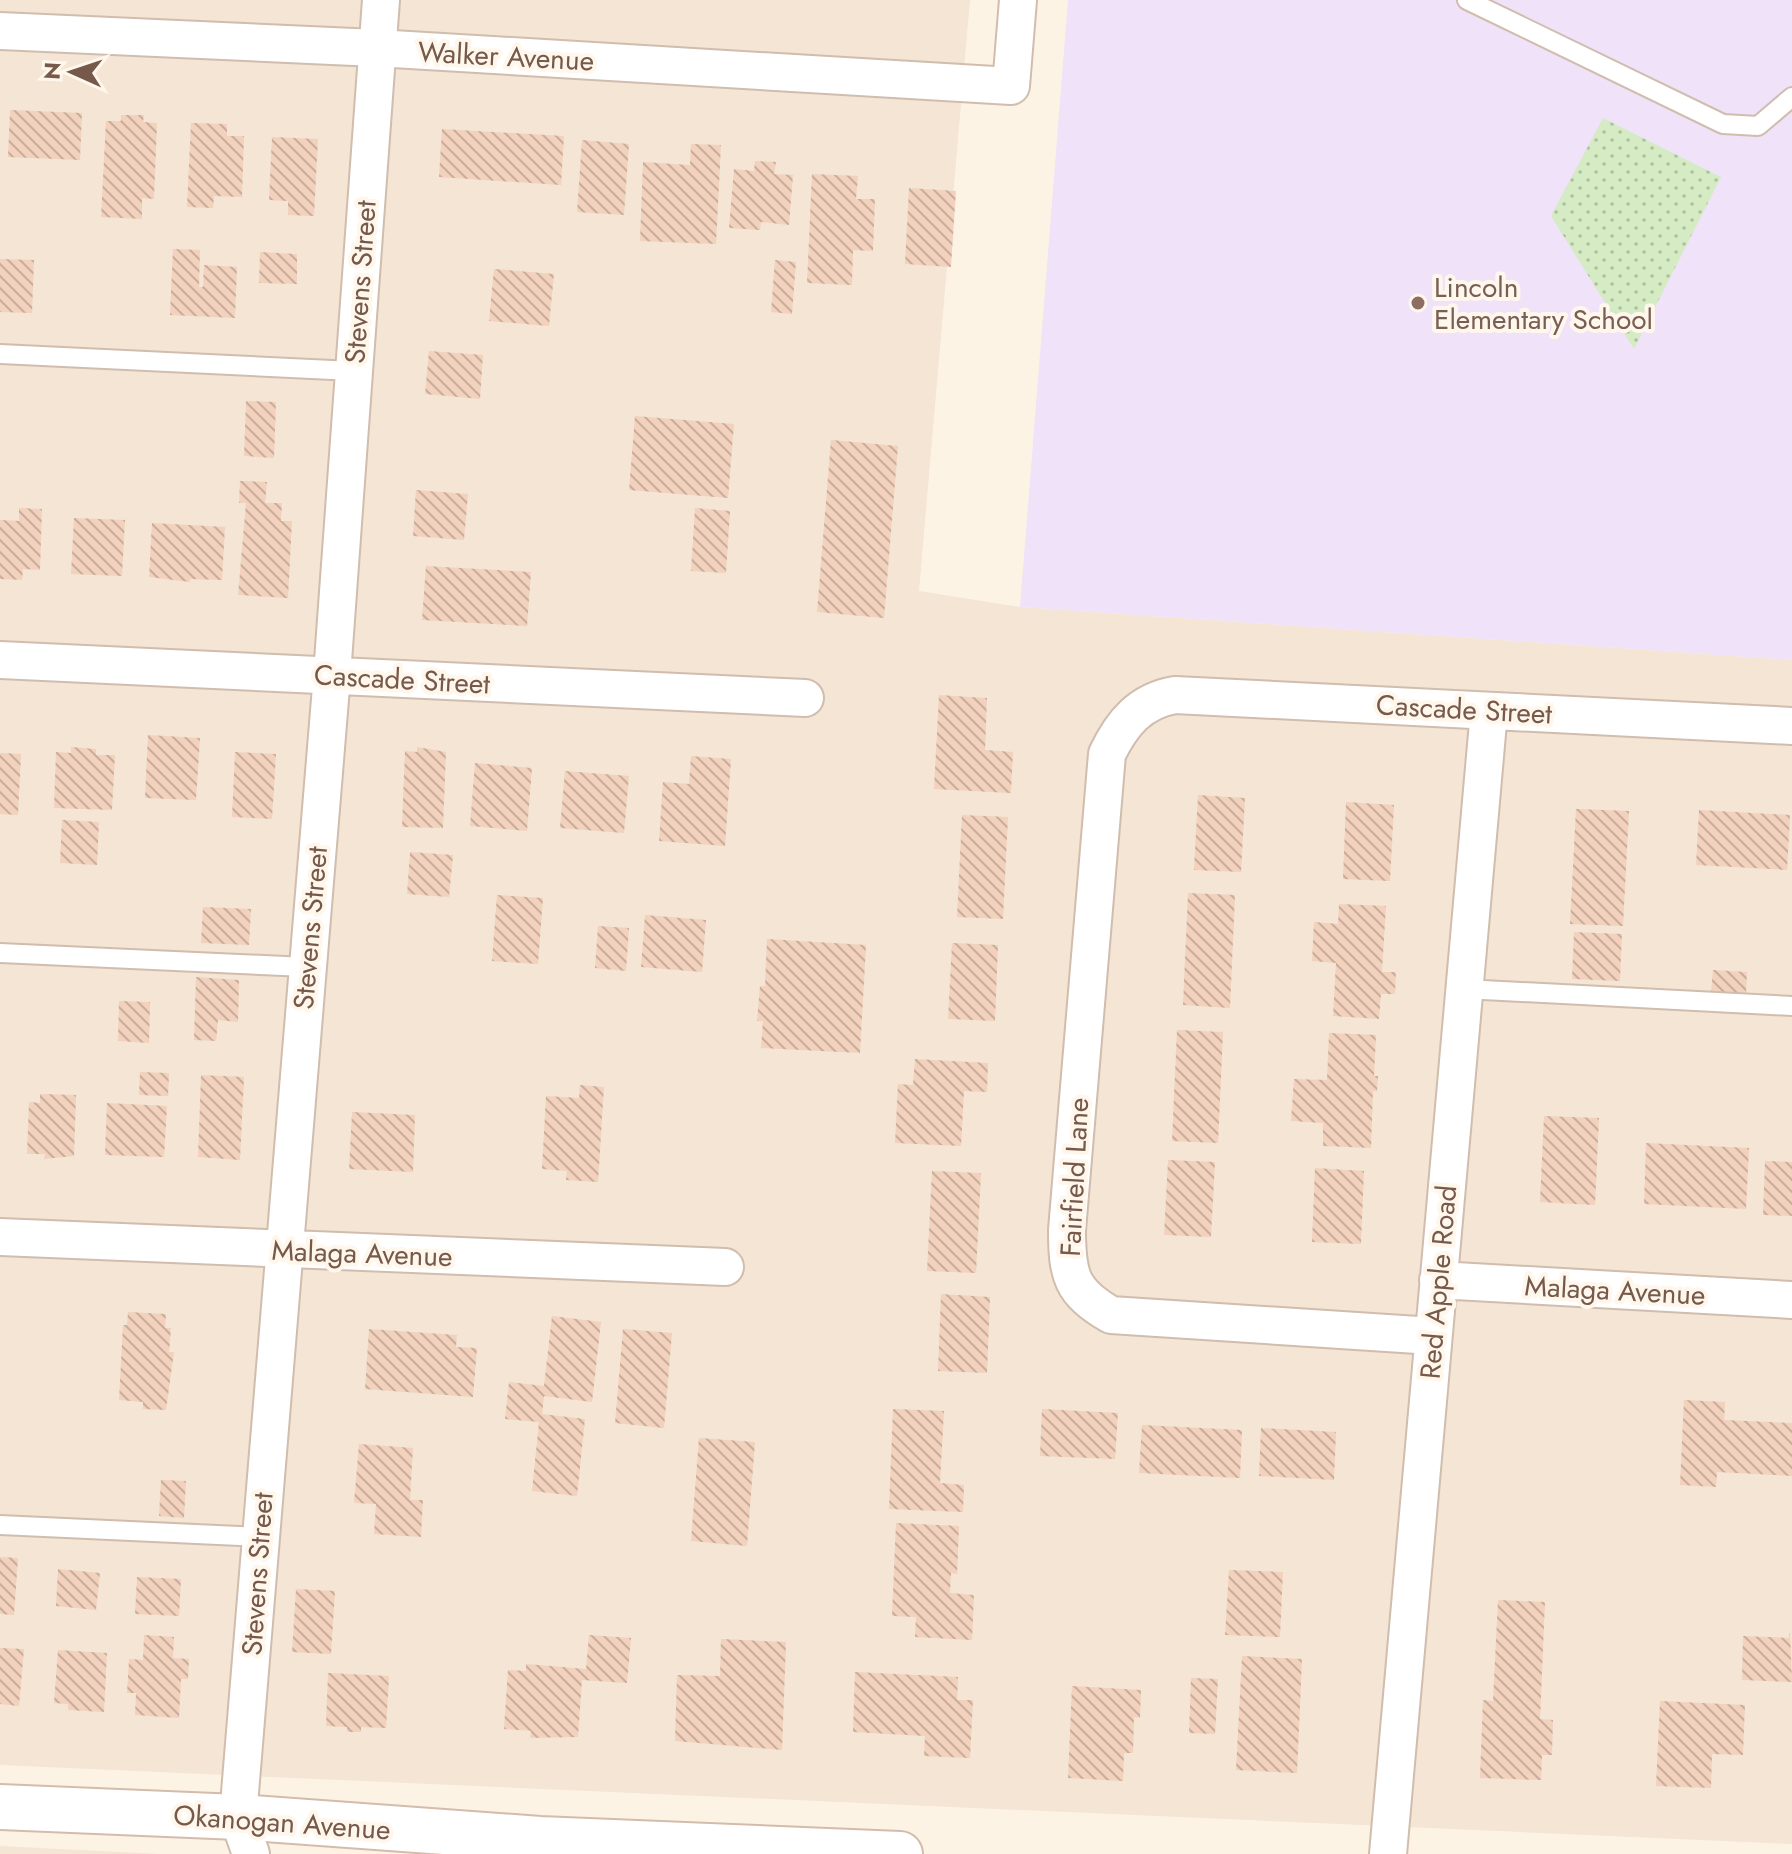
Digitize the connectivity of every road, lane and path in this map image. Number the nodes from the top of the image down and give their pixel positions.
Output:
1 (381, 0) edge
2 (1018, 0) edge
3 (1467, 0) edge
4 (0, 31) edge
5 (376, 48) junction
6 (1792, 97) edge
7 (0, 354) edge
8 (353, 371) junction
9 (0, 660) edge
10 (332, 675) junction
11 (805, 698) dead end
12 (1139, 709) joint
13 (1489, 711) junction
14 (1792, 726) edge
15 (0, 953) edge
16 (306, 967) junction
17 (1464, 989) junction
18 (1792, 1006) edge
19 (0, 1237) edge
20 (282, 1250) junction
21 (725, 1267) dead end
22 (1438, 1280) junction
23 (1792, 1300) edge
24 (1433, 1336) junction
25 (0, 1525) edge
26 (260, 1537) junction
27 (0, 1807) edge
28 (244, 1836) edge
29 (540, 1847) edge
30 (798, 1852) edge
31 (900, 1854) edge
32 (1388, 1854) edge

1 - 5 street, Stevens Street
2 - 5 street, Walker Avenue
3 - 6 lane
4 - 5 street, Walker Avenue
5 - 8 street, Stevens Street
7 - 8 lane
8 - 10 street, Stevens Street
9 - 10 street, Cascade Street
10 - 11 street, Cascade Street
10 - 16 street, Stevens Street
12 - 13 street, Cascade Street
12 - 24 street, Fairfield Lane
13 - 14 street, Cascade Street
13 - 17 street, Red Apple Road
15 - 16 lane
16 - 20 street, Stevens Street
17 - 18 lane
17 - 22 street, Red Apple Road
19 - 20 street, Malaga Avenue
20 - 21 street, Malaga Avenue
20 - 26 street, Stevens Street
22 - 23 street, Malaga Avenue
22 - 24 street, Red Apple Road
24 - 32 street, Red Apple Road
25 - 26 lane
26 - 28 street, Stevens Street
27 - 28 street, Okanogan Avenue
28 - 29 street, Okanogan Avenue
29 - 30 street, Okanogan Avenue
30 - 31 street, Okanogan Avenue

